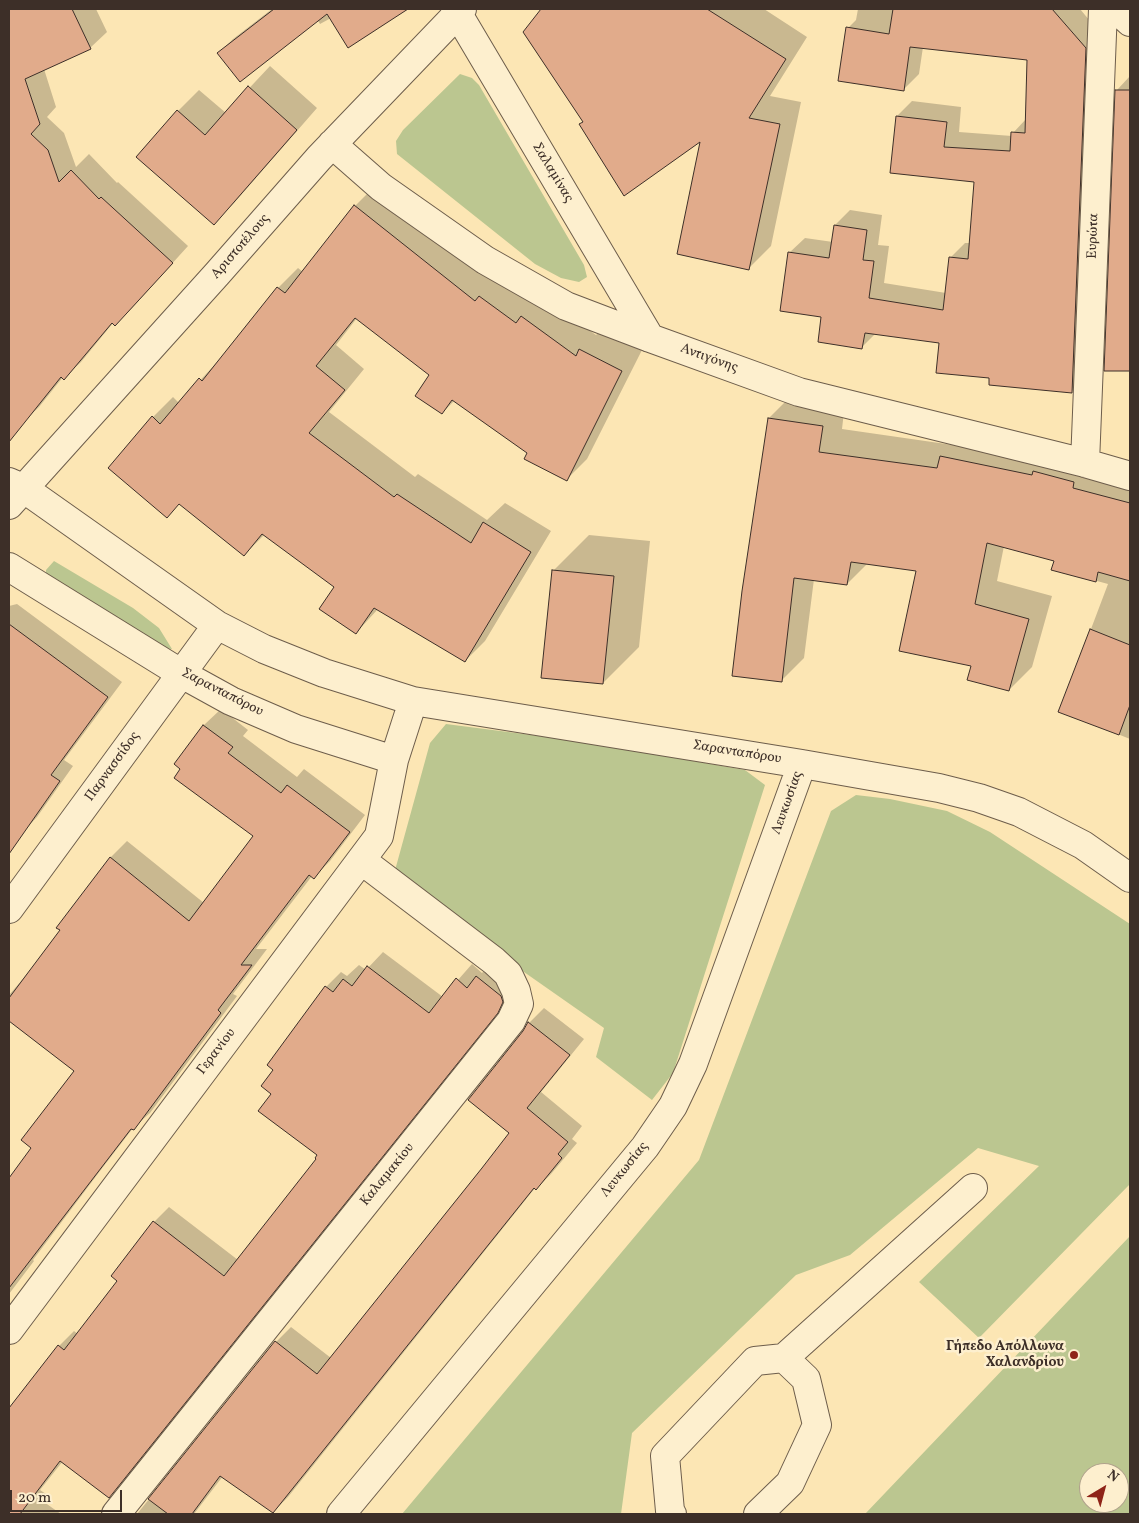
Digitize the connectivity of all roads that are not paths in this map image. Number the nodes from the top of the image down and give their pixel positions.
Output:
1 (1103, 9) edge
2 (1116, 9) edge
3 (458, 10) edge
4 (1130, 22) edge
5 (332, 144) junction
6 (650, 338) junction
7 (1085, 463) junction
8 (1130, 476) edge
9 (13, 492) edge
10 (9, 567) edge
11 (217, 625) junction
12 (182, 674) junction
13 (413, 700) junction
14 (394, 760) junction
15 (802, 764) junction
16 (361, 860) junction
17 (1130, 878) edge
18 (9, 909) edge
19 (973, 1188) dead end
20 (9, 1330) edge
21 (784, 1358) junction
22 (116, 1514) edge
23 (340, 1514) edge
24 (672, 1514) edge
25 (758, 1514) edge

1 - 7 street, Ευρώτα
2 - 4 street
3 - 5 street, Αριστοτέλους
3 - 6 street, Σαλαμίνας
5 - 6 street, Αντιγόνης
5 - 9 street, Αριστοτέλους
6 - 7 street, Αντιγόνης
7 - 8 street, Αντιγόνης
9 - 11 street, Σαρανταπόρου
10 - 12 street, Σαρανταπόρου
11 - 12 street, Παρνασσίδος
11 - 13 street, Σαρανταπόρου
12 - 14 street, Σαρανταπόρου
12 - 18 street, Παρνασσίδος
13 - 14 street
13 - 15 street, Σαρανταπόρου
14 - 16 street, Γερανίου
15 - 17 street, Σαρανταπόρου
15 - 23 street, Λευκωσίας
16 - 20 street, Γερανίου
16 - 22 street, Καλαμακίου
19 - 21 street
21 - 24 street
21 - 25 street

